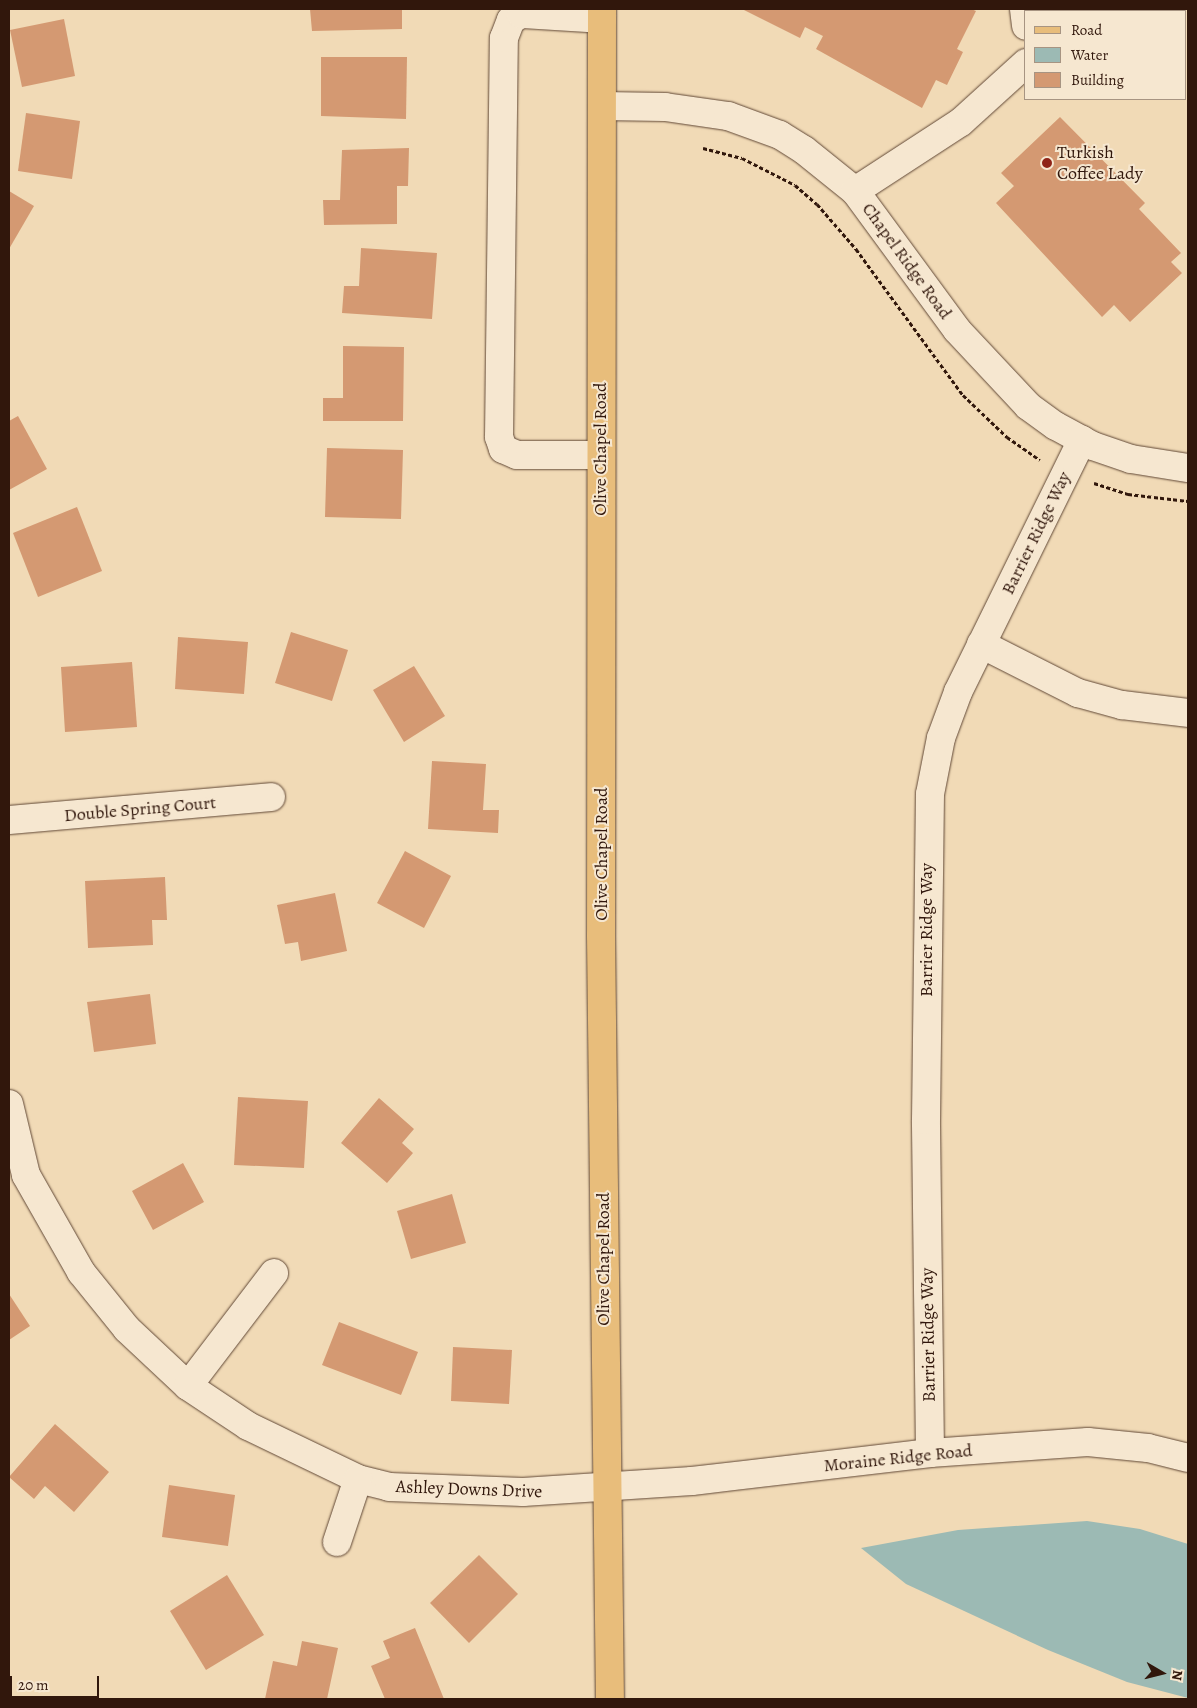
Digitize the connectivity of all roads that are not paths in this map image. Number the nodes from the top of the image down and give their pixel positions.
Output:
1 (602, 14) edge
2 (1024, 65) edge
3 (602, 106) junction
4 (855, 191) junction
5 (1082, 440) junction
6 (600, 455) junction
7 (1188, 468) edge
8 (981, 644) junction
9 (1188, 713) edge
10 (271, 797) dead end
11 (9, 820) edge
12 (9, 1104) edge
13 (17, 1178) edge
14 (274, 1273) dead end
15 (188, 1386) junction
16 (930, 1453) junction
17 (1188, 1458) edge
18 (358, 1479) junction
19 (607, 1488) junction
20 (337, 1542) dead end
21 (610, 1699) edge

1 - 3 main road, Olive Chapel Road
1 - 6 street
2 - 4 street
3 - 4 street, Chapel Ridge Road
3 - 6 main road, Olive Chapel Road
4 - 5 street, Chapel Ridge Road
5 - 7 street, Chapel Ridge Road
5 - 8 street, Barrier Ridge Way
6 - 19 main road, Olive Chapel Road
8 - 9 street
8 - 16 street, Barrier Ridge Way
10 - 11 street, Double Spring Court
12 - 13 street, Ashley Downs Drive
13 - 15 street, Ashley Downs Drive
14 - 15 street
15 - 18 street, Ashley Downs Drive
16 - 17 street, Moraine Ridge Road
16 - 19 street, Moraine Ridge Road
18 - 19 street, Ashley Downs Drive
18 - 20 street
19 - 21 main road, Olive Chapel Road

